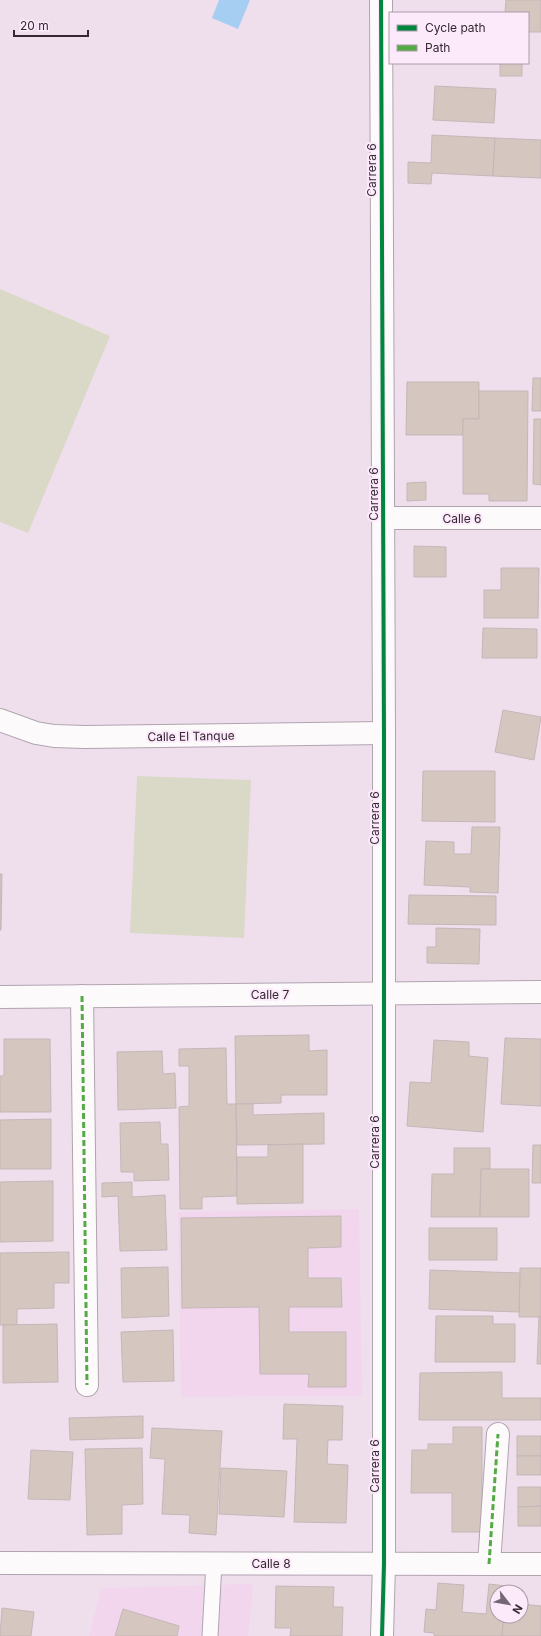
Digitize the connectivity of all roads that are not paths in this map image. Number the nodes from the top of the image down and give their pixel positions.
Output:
1 (381, 0) edge
2 (383, 518) junction
3 (541, 518) edge
4 (0, 720) edge
5 (384, 733) junction
6 (541, 992) edge
7 (384, 994) junction
8 (82, 996) junction
9 (0, 997) edge
10 (87, 1385) dead end
11 (498, 1434) dead end
12 (0, 1563) edge
13 (214, 1563) junction
14 (384, 1564) junction
15 (489, 1564) junction
16 (541, 1564) edge
17 (210, 1636) edge
18 (382, 1636) edge

1 - 2 street, Carrera 6
2 - 3 street, Calle 6
2 - 5 street, Carrera 6
4 - 5 street, Calle El Tanque
5 - 7 street, Carrera 6
6 - 7 street, Calle 7
7 - 8 street, Calle 7
7 - 14 street, Carrera 6
8 - 9 street, Calle 7
8 - 10 street
11 - 15 street
12 - 13 street, Calle 8
13 - 14 street, Calle 8
13 - 17 lane
14 - 15 street, Calle 8
14 - 18 street, Carrera 6
15 - 16 street, Calle 8

